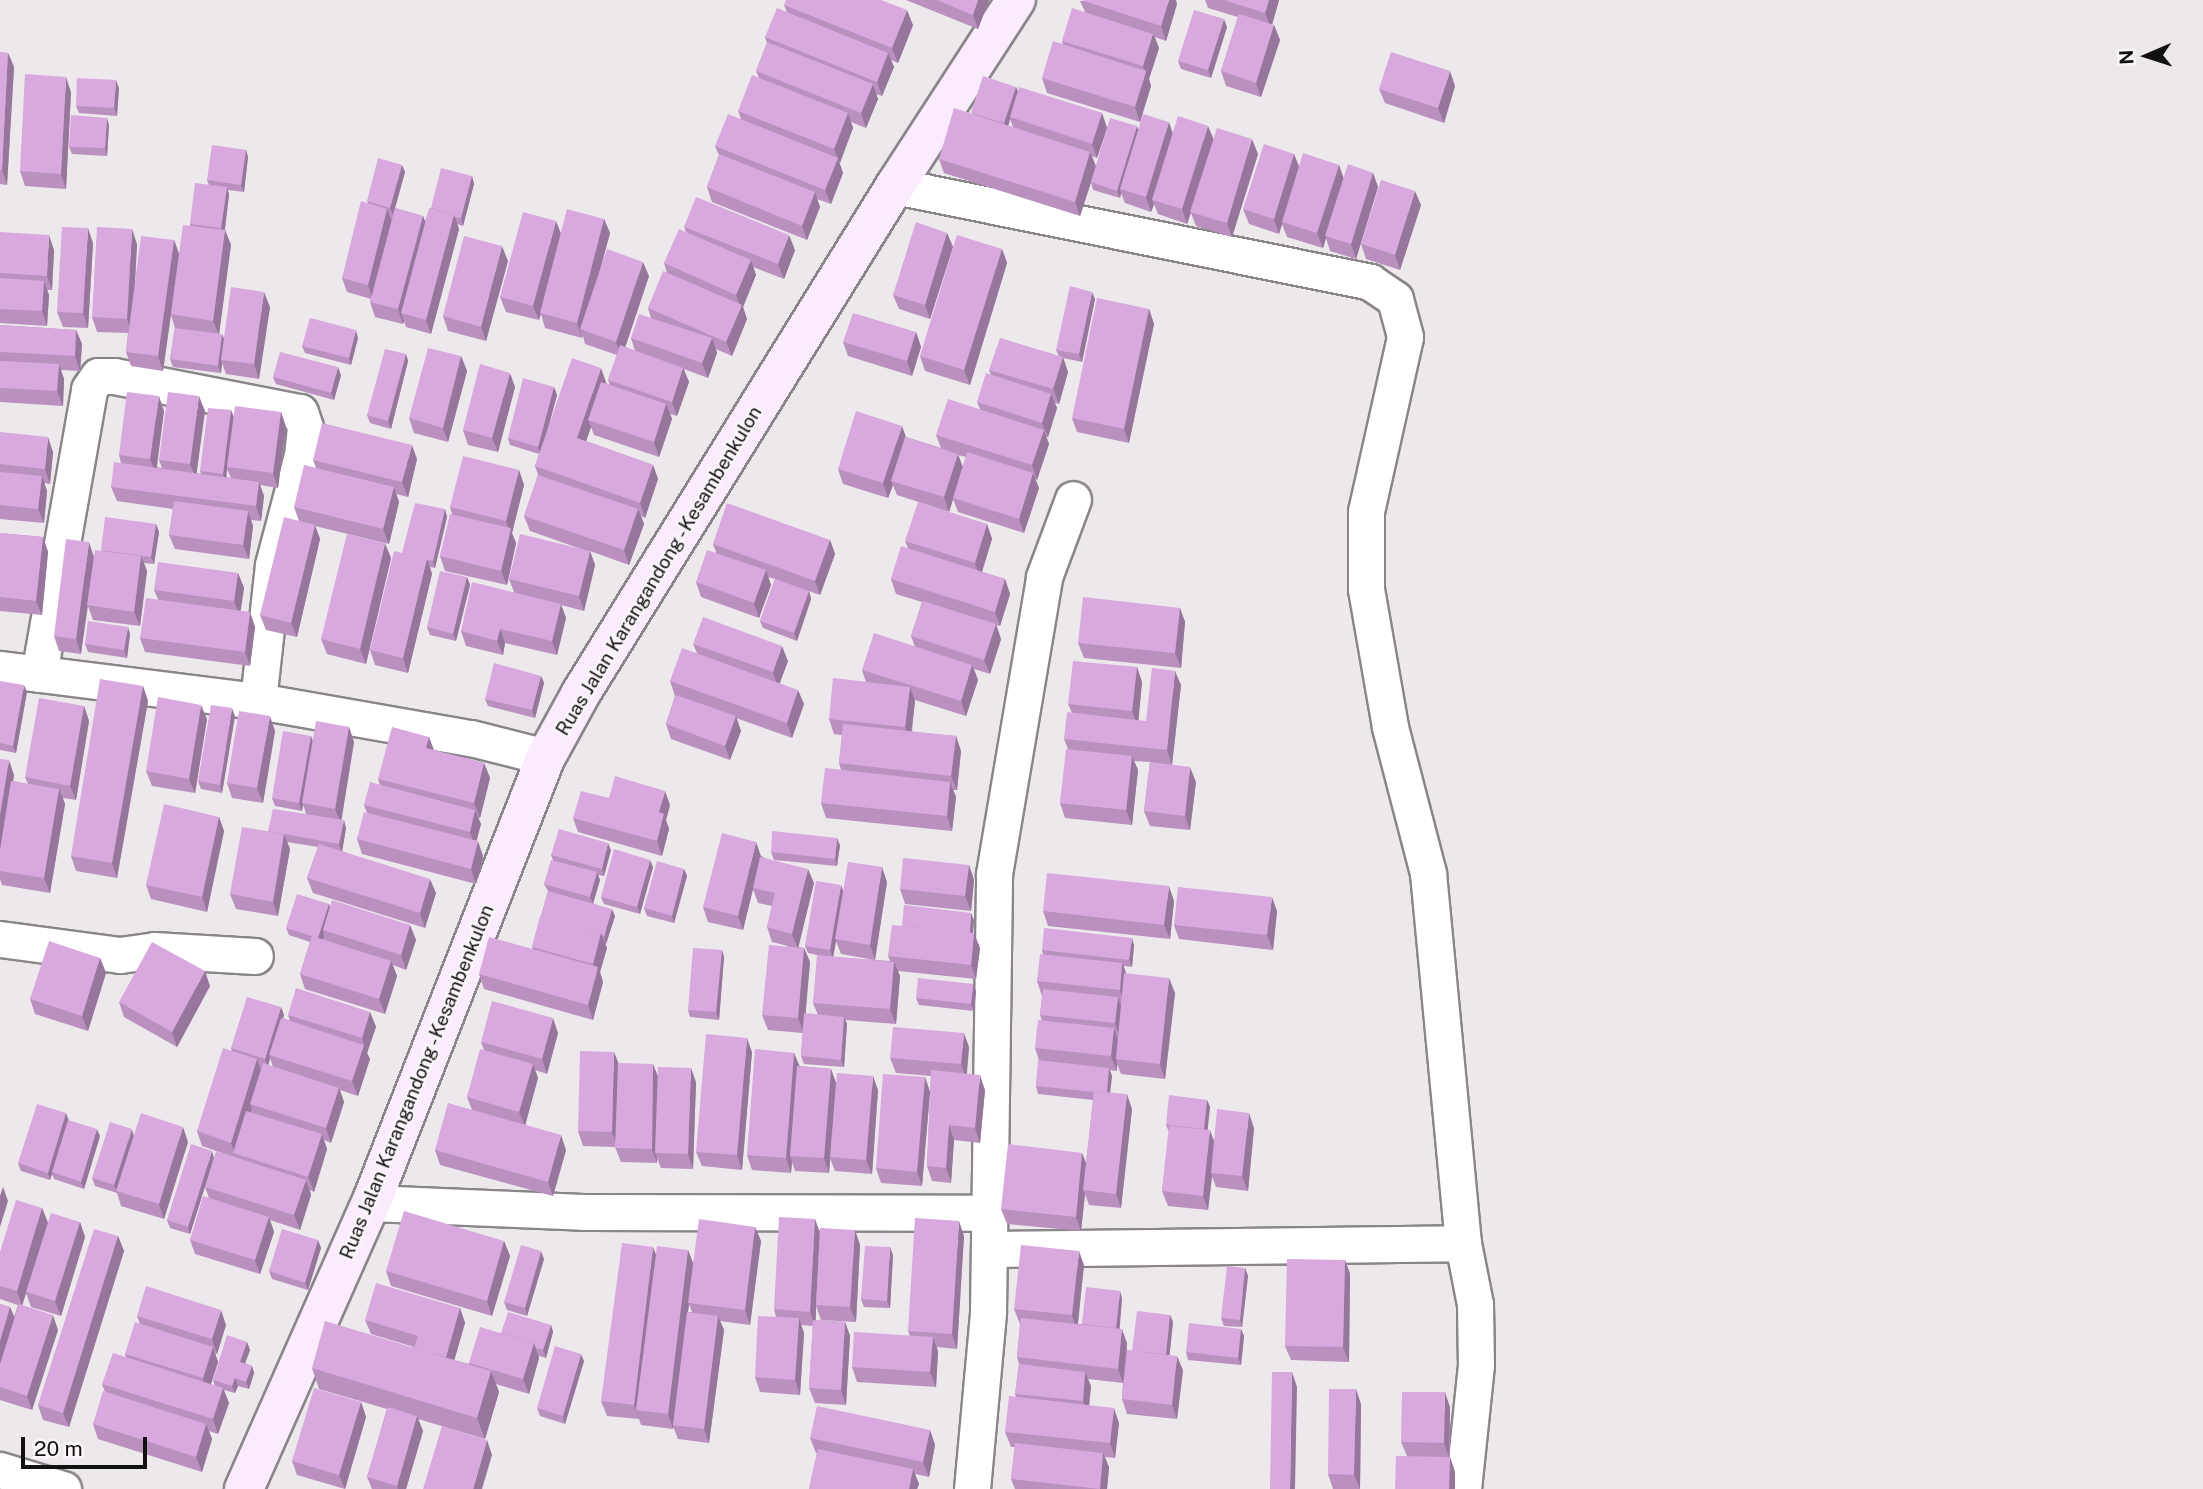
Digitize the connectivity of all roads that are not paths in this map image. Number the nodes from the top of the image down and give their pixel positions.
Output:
1 (1016, 0) edge
2 (895, 186) junction
3 (1073, 499) dead end
4 (0, 669) edge
5 (39, 674) junction
6 (258, 701) junction
7 (546, 757) junction
8 (0, 939) edge
9 (256, 956) dead end
10 (371, 1203) junction
11 (989, 1213) junction
12 (1463, 1244) junction
13 (989, 1249) junction
14 (0, 1470) edge
15 (63, 1489) edge
16 (244, 1489) edge
17 (972, 1489) edge
18 (1463, 1489) edge

1 - 2 main road, Ruas Jalan Karangandong - Kesambenkulon
2 - 7 main road, Ruas Jalan Karangandong - Kesambenkulon
2 - 12 street
3 - 11 street
4 - 5 street
5 - 6 street
5 - 6 street
6 - 7 street
7 - 10 main road, Ruas Jalan Karangandong - Kesambenkulon
8 - 9 street
10 - 11 street
10 - 16 main road, Ruas Jalan Karangandong - Kesambenkulon
11 - 13 street
12 - 13 street
12 - 18 street
13 - 17 street
14 - 15 street

